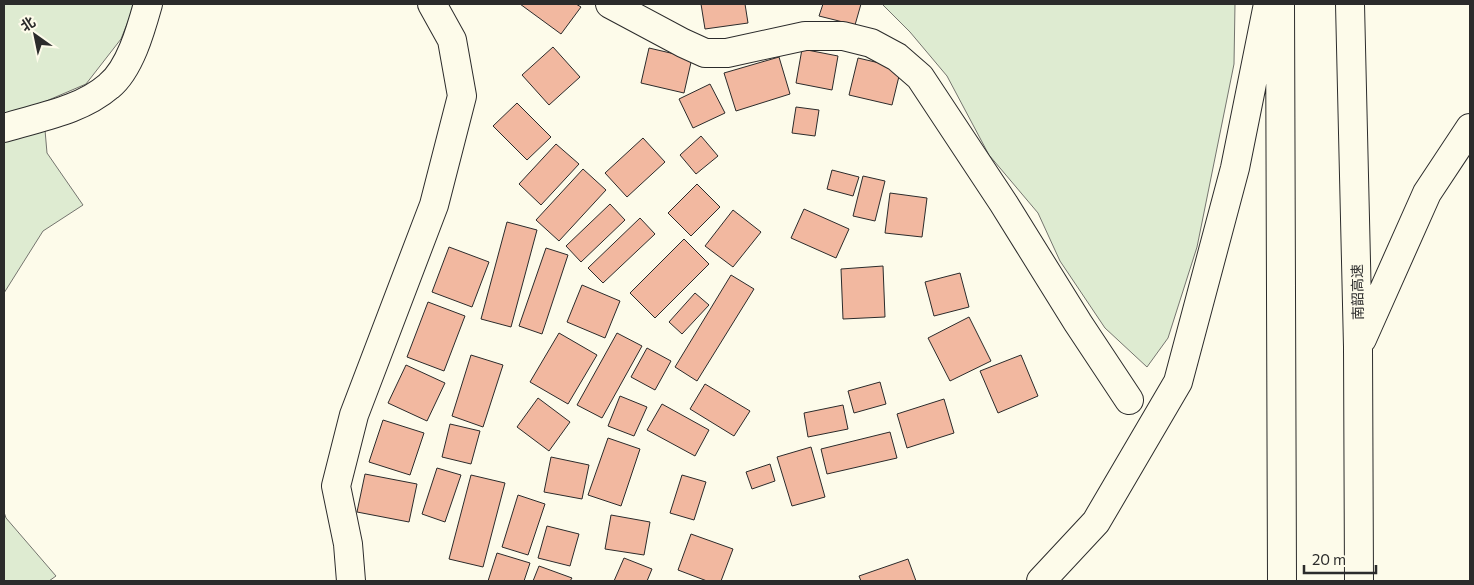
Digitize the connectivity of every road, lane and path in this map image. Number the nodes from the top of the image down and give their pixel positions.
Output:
1 (148, 4) edge
2 (432, 4) edge
3 (610, 4) edge
4 (1268, 4) edge
5 (1280, 4) edge
6 (1350, 4) edge
7 (4, 128) edge
8 (1470, 128) edge
9 (1358, 347) junction
10 (1129, 400) dead end
11 (1359, 576) edge
12 (351, 581) edge
13 (1041, 581) edge
14 (1282, 581) edge

1 - 7 main road
2 - 12 main road
3 - 10 main road
4 - 13 main road
5 - 14 main road
6 - 9 main road, 南韶高速
8 - 9 main road
9 - 11 main road, 南韶高速

